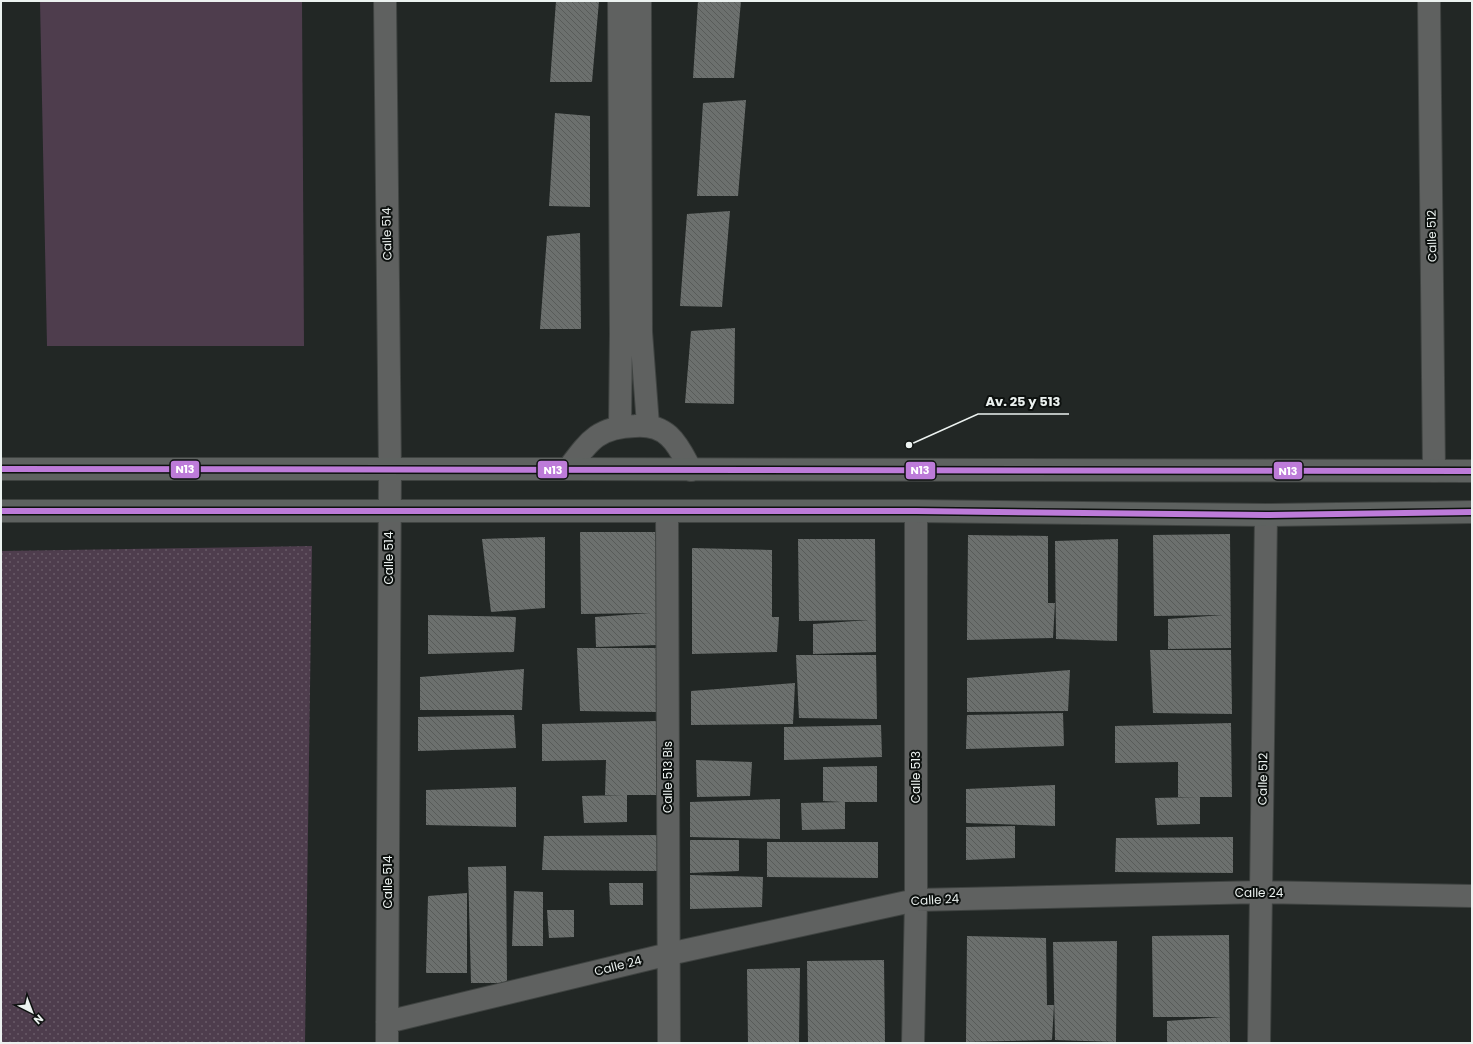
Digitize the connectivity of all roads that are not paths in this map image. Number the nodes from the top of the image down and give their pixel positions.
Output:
1 (385, 1) edge
2 (619, 1) edge
3 (640, 1) edge
4 (1429, 1) edge
5 (630, 144) junction
6 (631, 265) junction
7 (643, 351) junction
8 (621, 352) junction
9 (648, 425) junction
10 (620, 426) junction
11 (1, 469) edge
12 (568, 469) junction
13 (390, 470) junction
14 (691, 470) junction
15 (1434, 470) junction
16 (1472, 471) edge
17 (1, 511) edge
18 (667, 511) junction
19 (916, 511) junction
20 (389, 512) junction
21 (1472, 512) edge
22 (1266, 514) junction
23 (1261, 892) junction
24 (1472, 896) edge
25 (916, 900) junction
26 (669, 954) junction
27 (387, 1032) edge
28 (669, 1043) edge
29 (913, 1043) edge
30 (1259, 1043) edge

1 - 13 street, Calle 514
2 - 5 street
3 - 5 street
4 - 15 street, Calle 512
5 - 6 street
6 - 7 street
6 - 8 street
7 - 8 street
7 - 9 street
8 - 10 street
9 - 10 street
9 - 14 street
10 - 12 street
11 - 13 main road
12 - 13 main road
12 - 14 main road
13 - 20 street, Calle 514
14 - 15 main road
15 - 16 main road
17 - 20 main road
18 - 19 main road
18 - 20 main road
18 - 26 street, Calle 513 Bis
19 - 22 main road
19 - 25 street, Calle 513
20 - 27 street, Calle 514
21 - 22 main road
22 - 23 street, Calle 512
23 - 24 street, Calle 24
23 - 25 street, Calle 24
23 - 30 street, Calle 512
25 - 26 street, Calle 24
25 - 29 street, Calle 513
26 - 27 street, Calle 24
26 - 28 street, Calle 513 Bis

